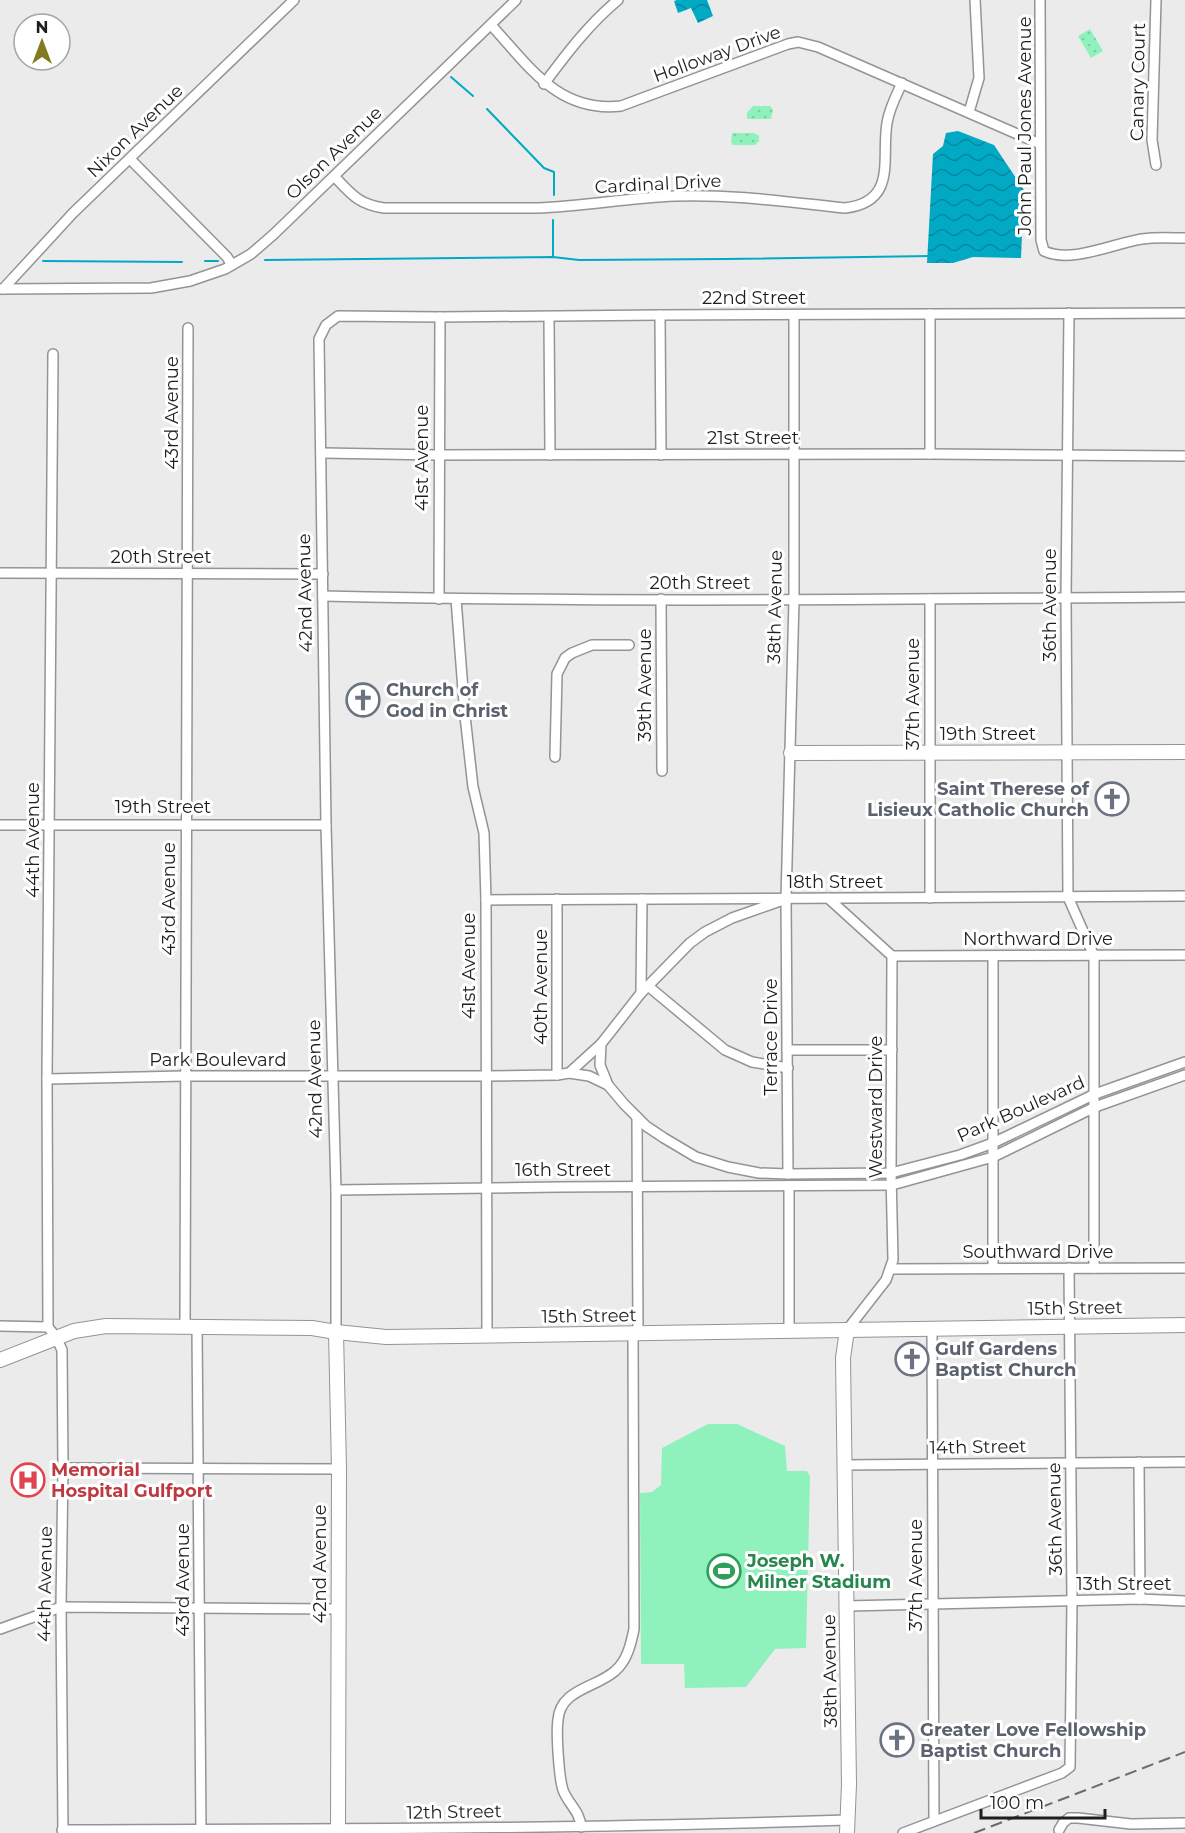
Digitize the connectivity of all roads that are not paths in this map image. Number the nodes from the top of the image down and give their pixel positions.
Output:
1 (294, 0) edge
2 (516, 0) edge
3 (618, 0) edge
4 (975, 0) edge
5 (1040, 0) edge
6 (1156, 0) edge
7 (491, 25) junction
8 (902, 83) junction
9 (544, 84) junction
10 (969, 112) junction
11 (1040, 144) junction
12 (130, 159) junction
13 (1156, 165) dead end
14 (334, 176) junction
15 (1185, 238) edge
16 (232, 265) junction
17 (2, 289) edge
18 (1069, 313) junction
19 (1185, 313) edge
20 (930, 314) junction
21 (660, 315) junction
22 (794, 315) junction
23 (440, 317) junction
24 (549, 317) junction
25 (326, 326) joint
26 (188, 328) dead end
27 (53, 354) dead end
28 (322, 453) junction
29 (661, 454) junction
30 (794, 454) junction
31 (930, 454) junction
32 (438, 455) junction
33 (550, 455) junction
34 (1068, 456) junction
35 (1185, 456) edge
36 (0, 573) edge
37 (51, 573) junction
38 (188, 573) junction
39 (323, 574) junction
40 (323, 597) junction
41 (1185, 597) edge
42 (1066, 598) junction
43 (439, 599) junction
44 (456, 599) junction
45 (661, 599) junction
46 (930, 599) junction
47 (794, 600) junction
48 (629, 645) dead end
49 (1068, 751) junction
50 (930, 752) junction
51 (1185, 752) edge
52 (791, 753) junction
53 (555, 757) dead end
54 (662, 771) dead end
55 (186, 824) junction
56 (0, 825) edge
57 (50, 825) junction
58 (326, 825) junction
59 (1185, 896) edge
60 (1068, 897) junction
61 (828, 898) junction
62 (930, 898) junction
63 (557, 899) junction
64 (642, 899) junction
65 (786, 899) junction
66 (486, 900) junction
67 (1185, 955) edge
68 (892, 956) junction
69 (993, 956) junction
70 (1094, 956) junction
71 (648, 986) junction
72 (641, 993) junction
73 (601, 1044) junction
74 (787, 1050) junction
75 (892, 1050) junction
76 (1185, 1062) edge
77 (788, 1068) junction
78 (569, 1073) junction
79 (557, 1075) junction
80 (1185, 1075) edge
81 (185, 1076) junction
82 (333, 1076) junction
83 (486, 1076) junction
84 (48, 1079) junction
85 (608, 1084) junction
86 (1095, 1094) junction
87 (1095, 1107) junction
88 (637, 1117) junction
89 (993, 1143) junction
90 (993, 1157) junction
91 (891, 1173) junction
92 (788, 1174) junction
93 (892, 1185) junction
94 (637, 1186) junction
95 (731, 1186) junction
96 (789, 1186) junction
97 (487, 1188) junction
98 (336, 1190) junction
99 (993, 1268) junction
100 (1069, 1268) junction
101 (1094, 1268) junction
102 (1185, 1268) edge
103 (891, 1269) junction
104 (1185, 1325) edge
105 (0, 1326) edge
106 (191, 1326) junction
107 (1069, 1326) junction
108 (932, 1329) junction
109 (847, 1330) junction
110 (789, 1331) junction
111 (52, 1332) junction
112 (336, 1332) junction
113 (635, 1334) junction
114 (487, 1336) junction
115 (0, 1360) edge
116 (1138, 1462) junction
117 (1185, 1462) edge
118 (1071, 1463) junction
119 (933, 1464) junction
120 (844, 1465) junction
121 (63, 1468) junction
122 (199, 1468) junction
123 (339, 1469) junction
124 (1140, 1599) junction
125 (1072, 1601) junction
126 (1185, 1601) edge
127 (933, 1605) junction
128 (847, 1606) junction
129 (61, 1607) junction
130 (200, 1607) junction
131 (338, 1609) junction
132 (0, 1629) edge
133 (934, 1821) junction
134 (1185, 1823) edge
135 (847, 1827) edge
136 (1131, 1828) edge
137 (584, 1829) edge
138 (714, 1829) edge
139 (1059, 1830) dead end
140 (338, 1831) edge
141 (460, 1831) edge
142 (62, 1832) edge
143 (201, 1832) edge
144 (903, 1833) edge

1 - 12 street, Nixon Avenue
2 - 7 street, Olson Avenue
3 - 9 street
4 - 10 street
5 - 11 street, John Paul Jones Avenue
6 - 13 street, Canary Court
7 - 9 street, Holloway Drive
7 - 14 street, Olson Avenue
8 - 9 street, Holloway Drive
8 - 10 street, Holloway Drive
8 - 14 street, Cardinal Drive
10 - 11 street, Holloway Drive
11 - 15 street, John Paul Jones Avenue
12 - 16 street
12 - 17 street, Nixon Avenue
14 - 16 street, Olson Avenue
16 - 17 street, Olson Avenue
18 - 19 street, 22nd Street
18 - 20 street, 22nd Street
18 - 34 street, 36th Avenue
20 - 22 street, 22nd Street
20 - 31 street
21 - 22 street, 22nd Street
21 - 24 street, 22nd Street
21 - 29 street
22 - 30 street, 38th Avenue
23 - 24 street, 22nd Street
23 - 25 street, 22nd Street
23 - 32 street, 41st Avenue
24 - 33 street
25 - 28 street, 42nd Avenue
26 - 38 street, 43rd Avenue
27 - 37 street, 44th Avenue
28 - 32 street, 21st Street
28 - 39 street, 42nd Avenue
29 - 30 street, 21st Street
29 - 33 street, 21st Street
30 - 31 street, 21st Street
30 - 47 street, 38th Avenue
31 - 34 street, 21st Street
32 - 33 street, 21st Street
32 - 43 street, 41st Avenue
34 - 35 street, 21st Street
34 - 42 street, 36th Avenue
36 - 37 street, 20th Street
37 - 38 street, 20th Street
37 - 57 street, 44th Avenue
38 - 39 street, 20th Street
38 - 55 street, 43rd Avenue
39 - 40 street, 42nd Avenue
40 - 43 street, 20th Street
40 - 58 street, 42nd Avenue
41 - 42 street, 20th Street
42 - 46 street, 20th Street
42 - 49 street, 36th Avenue
43 - 44 street, 20th Street
44 - 45 street, 20th Street
44 - 66 street, 41st Avenue
45 - 47 street, 20th Street
45 - 54 street, 39th Avenue
46 - 47 street, 20th Street
46 - 50 street, 37th Avenue
47 - 52 street, 38th Avenue
48 - 53 street
49 - 50 street, 19th Street
49 - 51 street, 19th Street
49 - 60 street, 36th Avenue
50 - 52 street, 19th Street
50 - 62 street, 37th Avenue
52 - 65 street, 38th Avenue
55 - 57 street, 19th Street
55 - 58 street, 19th Street
55 - 81 street, 43rd Avenue
56 - 57 street, 19th Street
57 - 84 street, 44th Avenue
58 - 82 street, 42nd Avenue
59 - 60 street, 18th Street
60 - 62 street, 18th Street
60 - 70 street
61 - 62 street, 18th Street
61 - 65 street, 18th Street
61 - 68 street
63 - 64 street, 18th Street
63 - 66 street, 18th Street
63 - 79 street, 40th Avenue
64 - 65 street, 18th Street
64 - 72 street
65 - 71 street
65 - 74 street, Terrace Drive
66 - 83 street, 41st Avenue
67 - 70 street, Northward Drive
68 - 69 street, Northward Drive
68 - 75 street, Westward Drive
69 - 70 street, Northward Drive
69 - 89 street
70 - 86 street
71 - 72 street
71 - 77 street
72 - 73 street
73 - 78 street
73 - 85 street, Park Boulevard
74 - 75 street
74 - 77 street, Terrace Drive
75 - 91 street, Westward Drive
76 - 86 street, Park Boulevard
77 - 92 street, Terrace Drive
78 - 79 street, Park Boulevard
78 - 85 street, Park Boulevard
79 - 83 street, Park Boulevard
80 - 87 street, Park Boulevard
81 - 82 street, Park Boulevard
81 - 84 street, Park Boulevard
81 - 106 street, 43rd Avenue
82 - 83 street, Park Boulevard
82 - 98 street, 42nd Avenue
83 - 97 street, 41st Avenue
84 - 111 street, 44th Avenue
85 - 88 street, Park Boulevard
86 - 87 street
86 - 89 street, Park Boulevard
87 - 90 street, Park Boulevard
87 - 101 street
88 - 92 street, Park Boulevard
88 - 94 street
89 - 90 street
89 - 91 street, Park Boulevard
90 - 93 street, Park Boulevard
90 - 99 street
91 - 92 street, Park Boulevard
91 - 93 street, Westward Drive
92 - 95 street
93 - 96 street, Park Boulevard
93 - 103 street, Westward Drive
94 - 95 street, 16th Street
94 - 97 street, 16th Street
94 - 113 street
95 - 96 street, 16th Street
96 - 110 street
97 - 98 street, 16th Street
97 - 114 street, 41st Avenue
98 - 112 street, 42nd Avenue
99 - 100 street, Southward Drive
99 - 103 street, Southward Drive
100 - 101 street, Southward Drive
100 - 107 street, 36th Avenue
101 - 102 street, Southward Drive
103 - 109 street, Westward Drive
104 - 107 street, 15th Street
105 - 111 street, 15th Street
106 - 111 street, 15th Street
106 - 112 street, 15th Street
106 - 122 street, 43rd Avenue
107 - 108 street, 15th Street
107 - 118 street, 36th Avenue
108 - 109 street, 15th Street
108 - 119 street, 37th Avenue
109 - 110 street, 15th Street
109 - 120 street, 38th Avenue
110 - 113 street, 15th Street
111 - 115 street
111 - 121 street, 44th Avenue
112 - 114 street, 15th Street
112 - 123 street, 42nd Avenue
113 - 114 street, 15th Street
113 - 137 street
116 - 117 street, 14th Street
116 - 118 street, 14th Street
116 - 124 street
118 - 119 street, 14th Street
118 - 125 street, 36th Avenue
119 - 120 street, 14th Street
119 - 127 street, 37th Avenue
120 - 128 street, 38th Avenue
121 - 122 street
121 - 129 street, 44th Avenue
122 - 123 street
122 - 130 street, 43rd Avenue
123 - 131 street, 42nd Avenue
124 - 125 street, 13th Street
124 - 126 street, 13th Street
125 - 127 street, 13th Street
125 - 133 street, 36th Avenue
127 - 128 street, 13th Street
127 - 133 street, 37th Avenue
128 - 135 street, 38th Avenue
129 - 130 street
129 - 132 street
129 - 142 street, 44th Avenue
130 - 131 street
130 - 143 street, 43rd Avenue
131 - 140 street, 42nd Avenue
133 - 144 street
134 - 136 street
135 - 138 street, 12th Street
136 - 139 street
137 - 138 street, 12th Street
137 - 141 street, 12th Street
140 - 141 street, 12th Street
140 - 143 street, 12th Street
142 - 143 street, 12th Street

